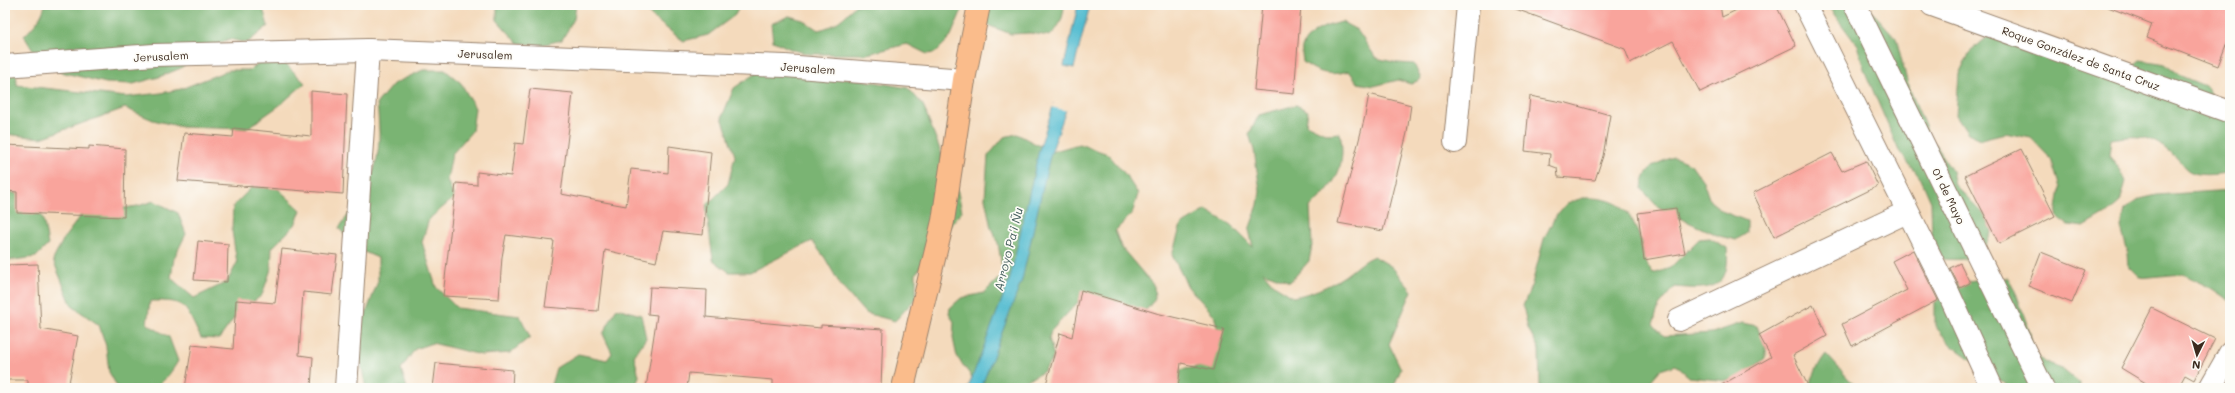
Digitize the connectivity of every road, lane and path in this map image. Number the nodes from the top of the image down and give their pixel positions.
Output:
1 (979, 5) edge
2 (1468, 5) edge
3 (1805, 5) edge
4 (1854, 5) edge
5 (1932, 5) edge
6 (368, 50) junction
7 (5, 66) edge
8 (964, 80) junction
9 (2230, 112) edge
10 (1455, 142) dead end
11 (1907, 212) junction
12 (1679, 320) dead end
13 (2230, 353) edge
14 (346, 388) edge
15 (903, 388) edge
16 (1992, 388) edge
17 (2043, 388) edge
18 (2210, 388) edge

1 - 8 main road
2 - 10 street
3 - 11 street
4 - 17 street, 01 de Mayo
5 - 9 street, Roque González de Santa Cruz
6 - 7 street, Jerusalem
6 - 8 street, Jerusalem
6 - 14 street
8 - 15 main road
11 - 12 street
11 - 16 street
13 - 18 street

